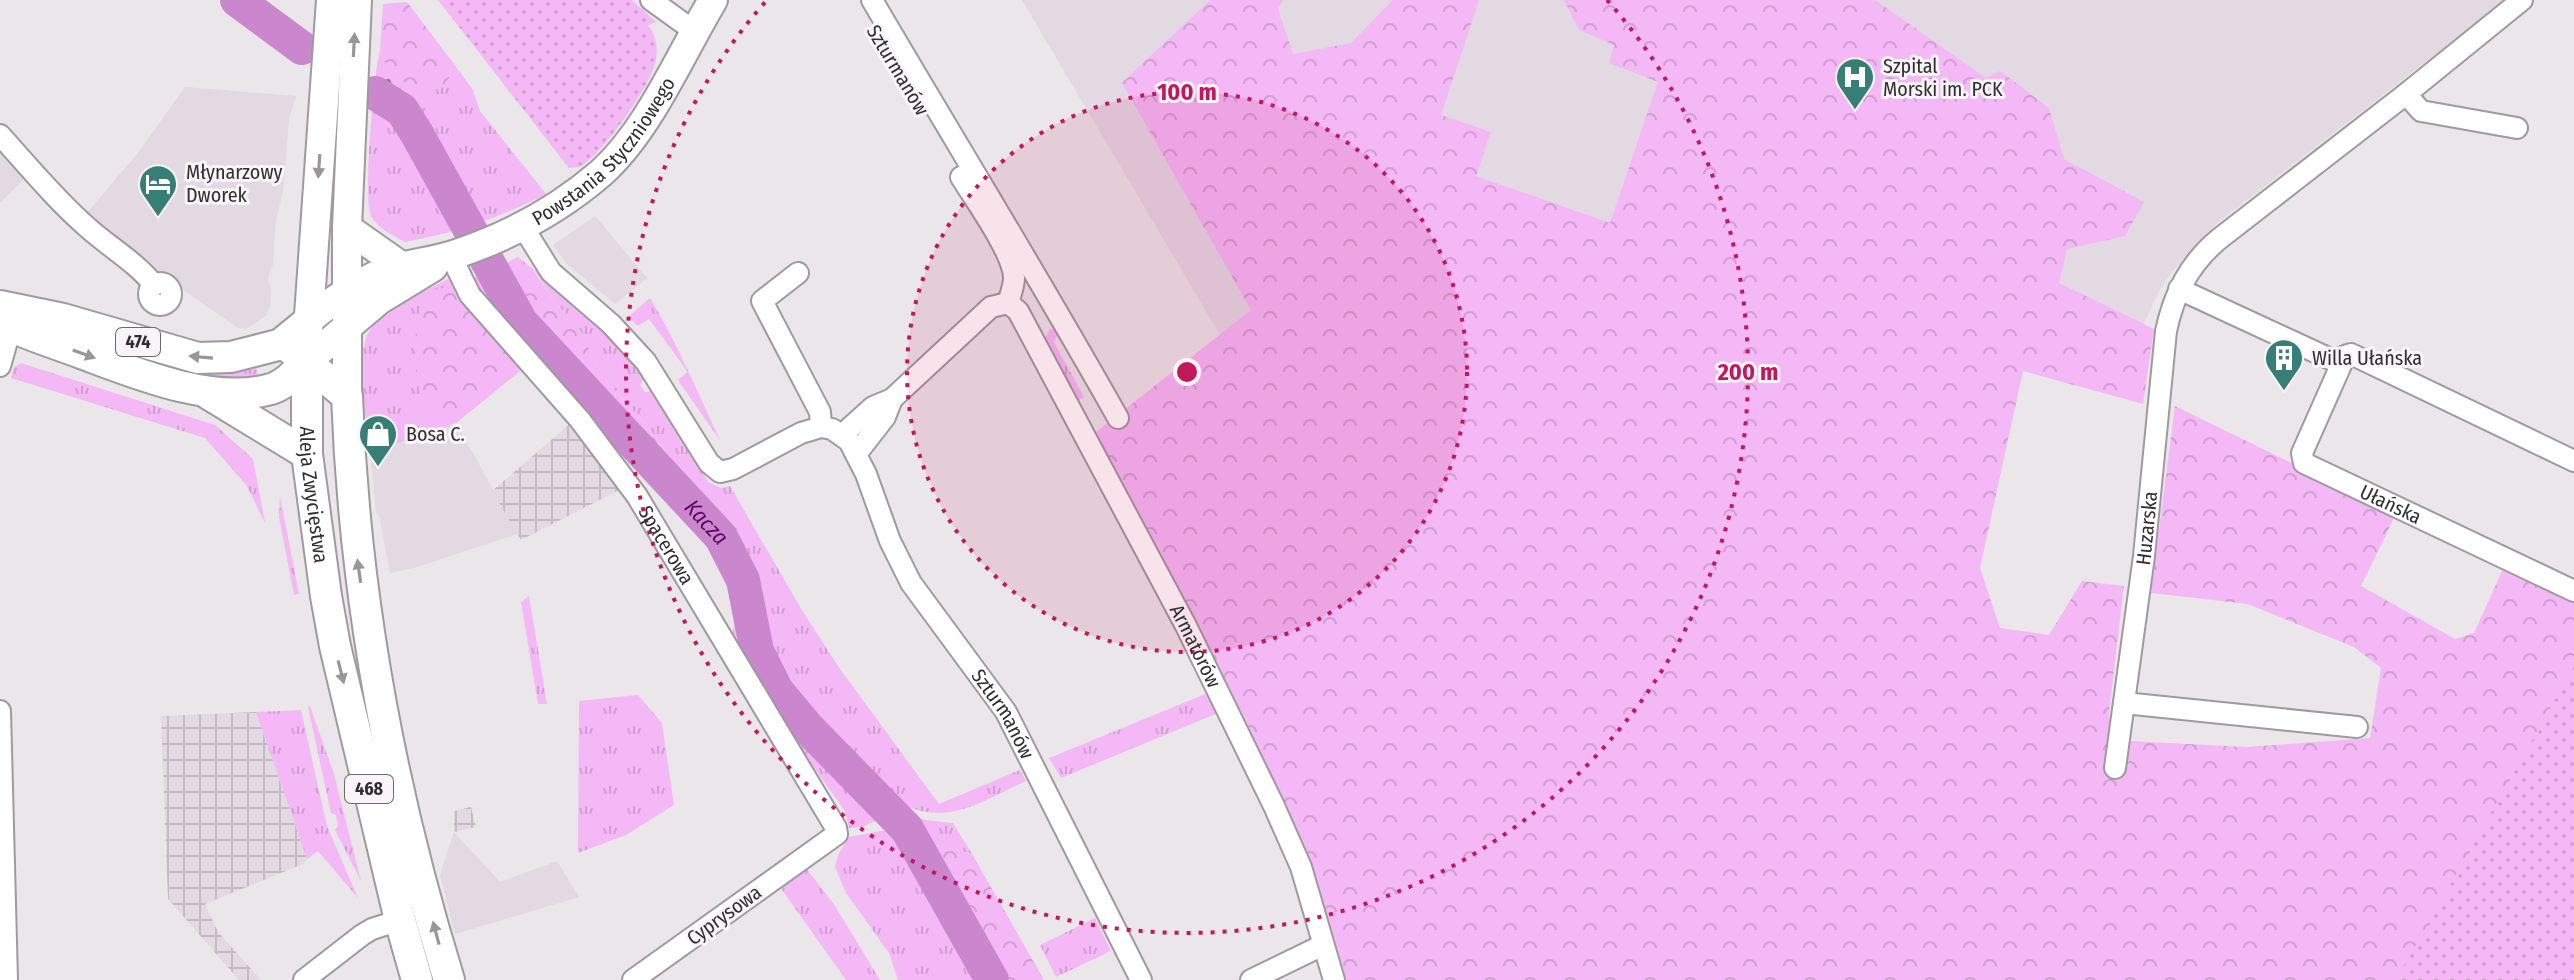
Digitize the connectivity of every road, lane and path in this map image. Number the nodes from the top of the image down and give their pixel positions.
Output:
1 (331, 0) edge
2 (357, 0) edge
3 (651, 0) edge
4 (713, 0) edge
5 (856, 0) edge
6 (872, 0) edge
7 (2522, 0) edge
8 (694, 31) junction
9 (2406, 94) junction
10 (2517, 128) dead end
11 (0, 135) edge
12 (347, 228) junction
13 (511, 233) junction
14 (454, 255) junction
15 (401, 266) junction
16 (798, 273) dead end
17 (154, 285) dead end
18 (2179, 289) junction
19 (345, 291) junction
20 (1008, 303) junction
21 (1054, 308) junction
22 (4, 318) edge
23 (308, 320) junction
24 (1026, 326) junction
25 (346, 327) junction
26 (278, 345) junction
27 (307, 361) junction
28 (2341, 364) junction
29 (0, 366) edge
30 (202, 390) junction
31 (347, 396) junction
32 (892, 399) junction
33 (1118, 418) dead end
34 (821, 427) junction
35 (842, 435) junction
36 (857, 453) junction
37 (307, 454) junction
38 (2574, 461) edge
39 (2574, 591) edge
40 (2124, 703) junction
41 (0, 711) edge
42 (2357, 727) dead end
43 (2115, 768) dead end
44 (815, 850) joint
45 (400, 920) junction
46 (1323, 945) junction
47 (7, 980) edge
48 (304, 980) edge
49 (417, 980) edge
50 (449, 980) edge
51 (633, 980) edge
52 (1141, 980) edge
53 (1251, 980) edge
54 (1334, 980) edge

1 -> 23 main road, Aleja Zwycięstwa / 468
12 -> 2 main road, Aleja Zwycięstwa / 468
3 - 8 street
4 - 8 main road, Powstania Styczniowego
5 - 20 street, Szturmanów
6 - 21 street, Szturmanów
7 - 9 street, Huzarska
8 - 13 main road, Powstania Styczniowego
9 - 10 street
9 - 18 street, Huzarska
11 - 17 street
12 - 15 main road
12 - 19 main road, Aleja Zwycięstwa / 468
13 - 14 main road, Powstania Styczniowego
13 - 34 street
14 - 15 main road, Powstania Styczniowego
14 - 25 main road, Powstania Styczniowego
14 - 44 street, Spacerowa
15 - 19 main road, Powstania Styczniowego
16 - 34 street
18 - 28 street
18 - 40 street, Huzarska
19 - 23 main road, Powstania Styczniowego
19 - 25 main road, Aleja Zwycięstwa / 468
20 - 24 street, Armatorów
20 - 32 street
21 - 24 street
21 - 33 street
26 -> 22 main road, 474
22 - 29 street
22 -> 30 main road, 474
23 - 25 main road
23 - 26 main road, 474
23 - 27 main road, Aleja Zwycięstwa / 468
24 - 46 street, Armatorów
25 - 27 main road, Powstania Styczniowego / 474
25 - 31 main road, Aleja Zwycięstwa / 468
26 - 27 main road
27 - 30 main road, 474
27 - 31 main road
27 - 37 main road, Aleja Zwycięstwa / 468
28 - 38 street
28 - 39 street, Ułańska
30 - 37 main road, 474
50 -> 31 main road, Aleja Zwycięstwa / 468
32 - 35 street
32 - 36 street
34 - 35 street, Szturmanów
35 - 36 street, Szturmanów
36 - 52 street, Szturmanów
37 -> 45 main road, Aleja Zwycięstwa / 468
40 - 42 street
40 - 43 street, Huzarska
41 - 47 street
44 - 51 street, Cyprysowa
45 - 48 street
45 - 49 main road, Aleja Zwycięstwa / 468
46 - 53 street
46 - 54 street, Armatorów

